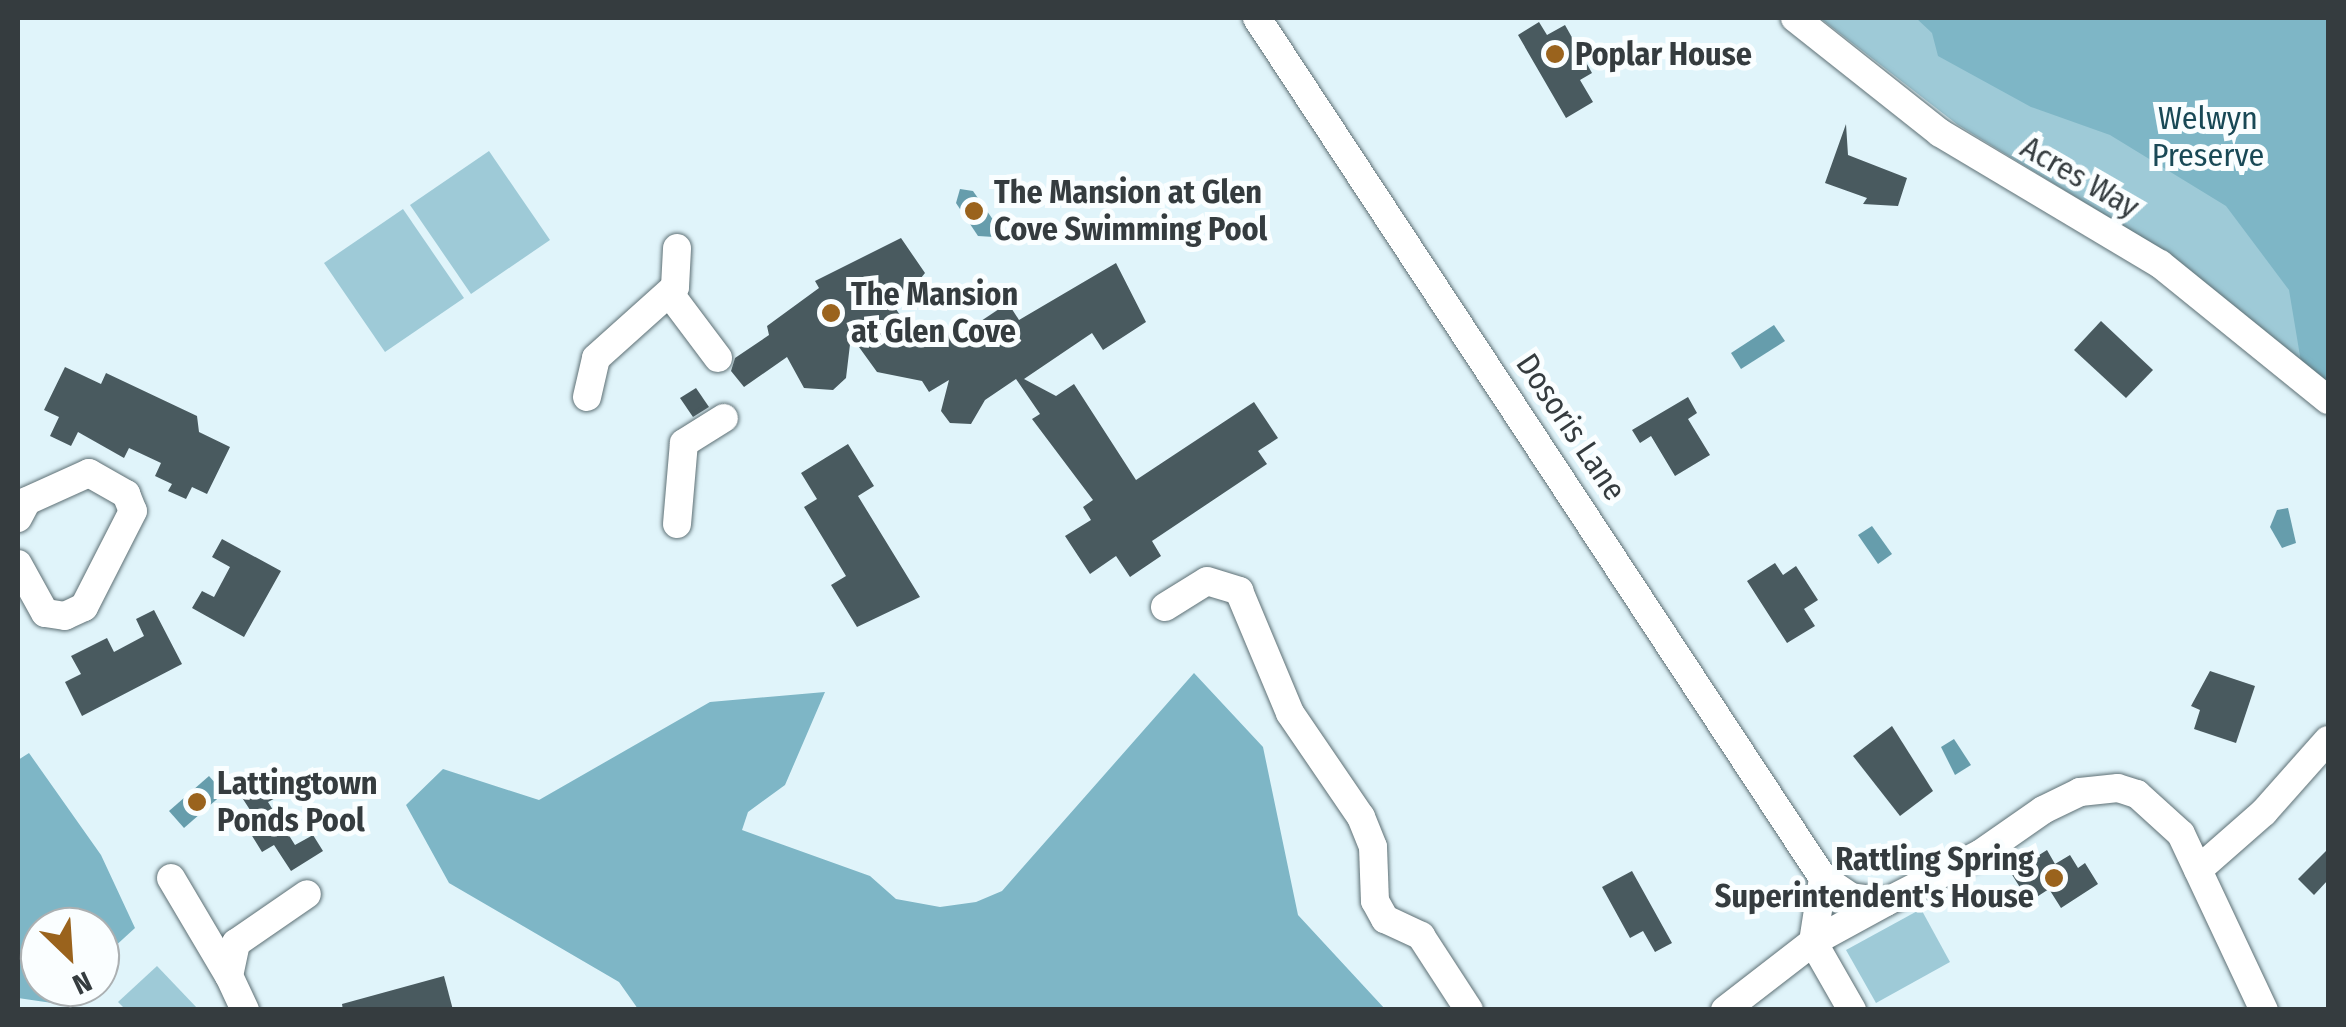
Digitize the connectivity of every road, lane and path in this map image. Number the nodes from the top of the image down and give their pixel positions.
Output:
1 (1256, 18) edge
2 (1795, 18) edge
3 (677, 248) dead end
4 (670, 294) junction
5 (718, 358) dead end
6 (587, 397) dead end
7 (2328, 400) edge
8 (724, 418) dead end
9 (21, 498) edge
10 (677, 524) dead end
11 (18, 564) edge
12 (1165, 607) dead end
13 (2328, 740) edge
14 (2198, 870) junction
15 (171, 878) dead end
16 (1823, 878) junction
17 (307, 894) dead end
18 (1886, 902) junction
19 (1813, 942) junction
20 (228, 976) junction
21 (245, 1010) edge
22 (1469, 1010) edge
23 (1725, 1010) edge
24 (1852, 1010) edge
25 (2264, 1010) edge

1 - 16 street, Dosoris Lane
2 - 7 street, Acres Way
3 - 4 street
4 - 5 street
4 - 6 street
8 - 10 street
9 - 11 street
12 - 22 street
13 - 14 street
14 - 18 street
14 - 25 street
15 - 20 street
16 - 18 street
16 - 19 street
17 - 20 street
18 - 19 street
19 - 23 street
19 - 24 street
20 - 21 street

